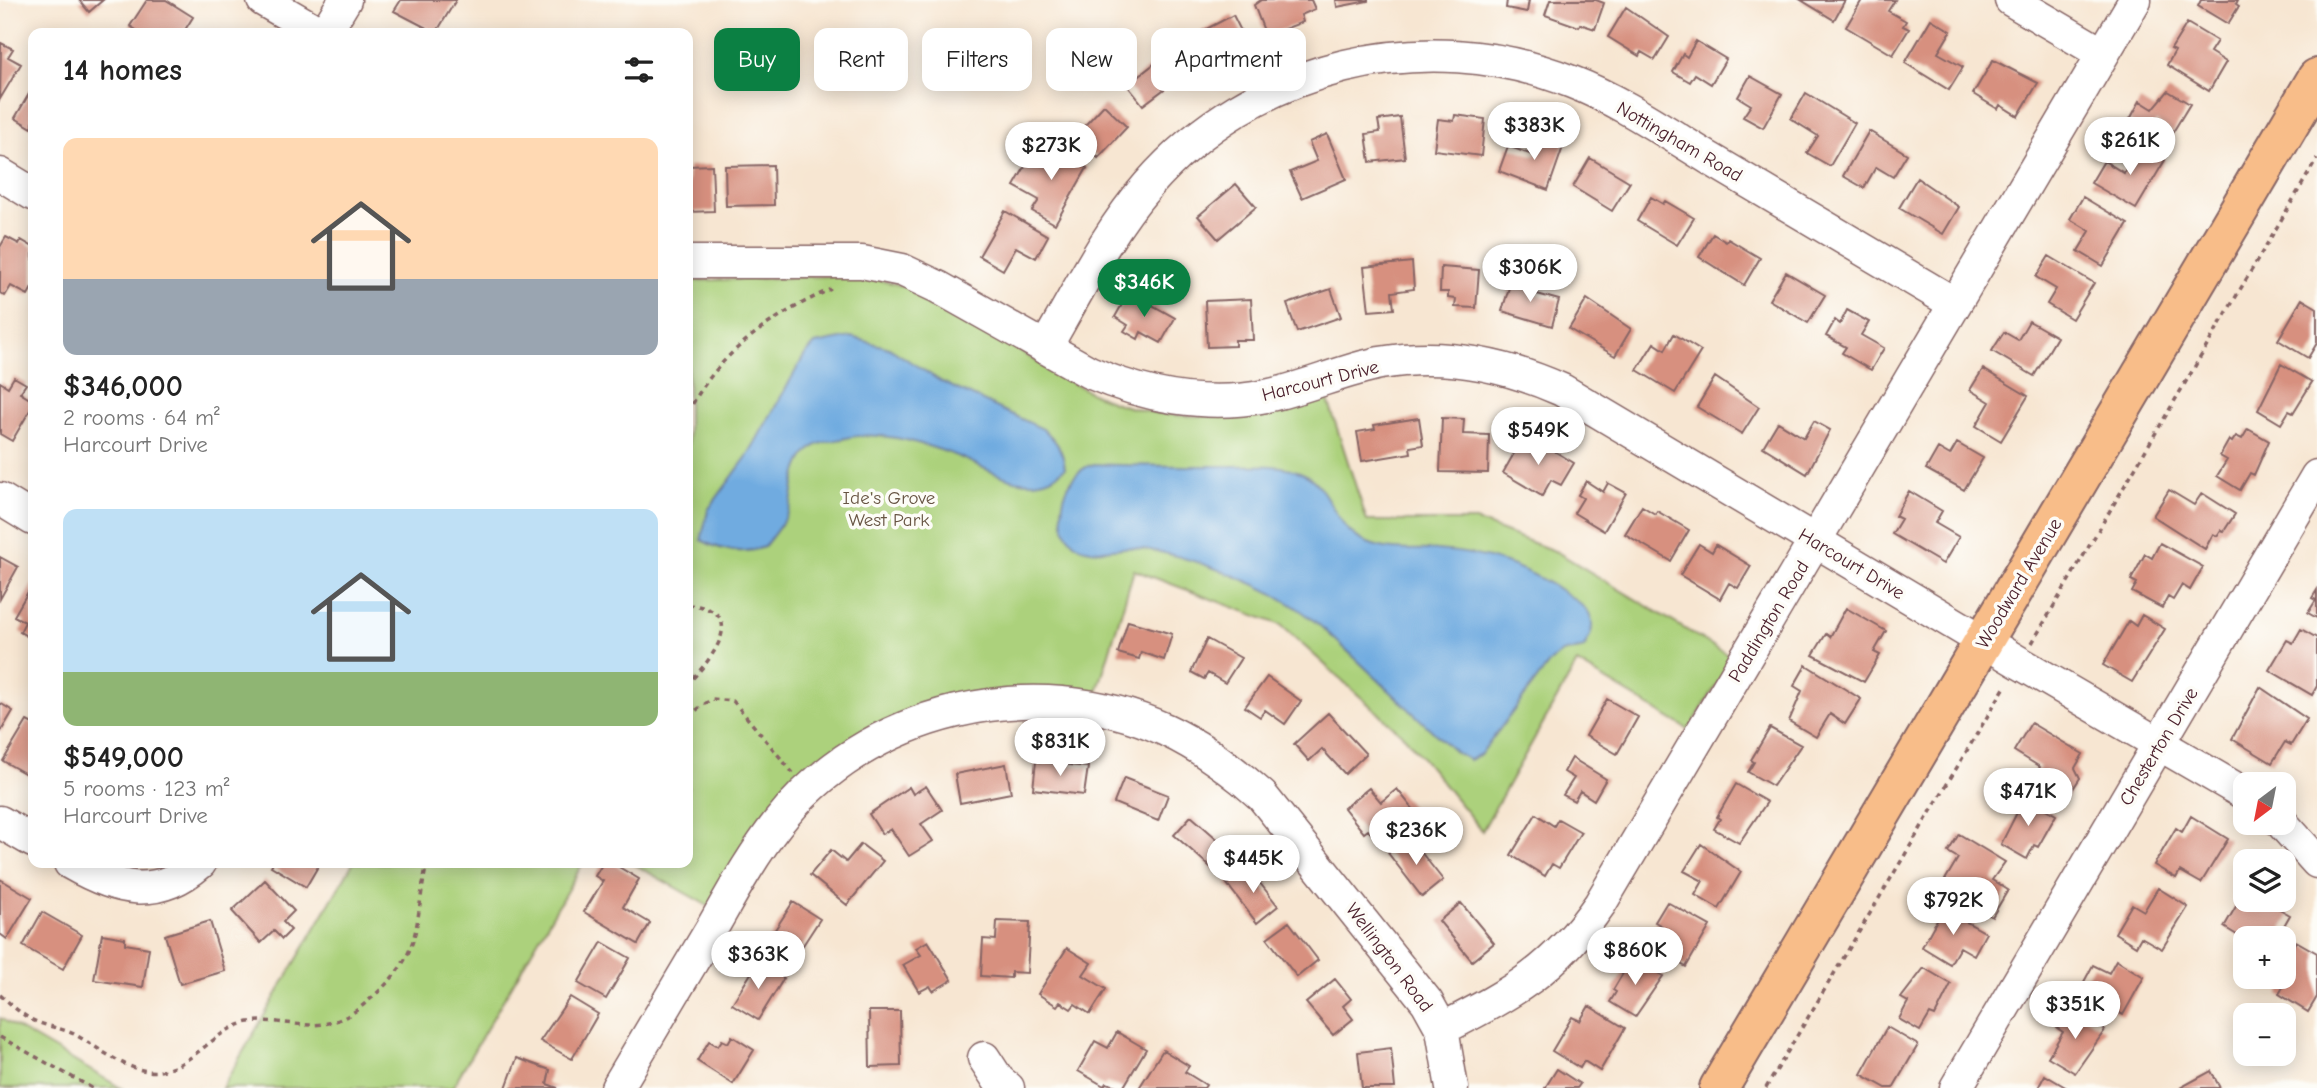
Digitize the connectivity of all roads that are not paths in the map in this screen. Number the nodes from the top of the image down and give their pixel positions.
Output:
1 (263, 0) edge
2 (345, 0) edge
3 (2011, 0) edge
4 (2135, 0) edge
5 (314, 28) edge
6 (326, 28) edge
7 (2103, 54) junction
8 (2317, 78) edge
9 (0, 174) edge
10 (28, 191) edge
11 (693, 262) edge
12 (1955, 304) junction
13 (1045, 348) junction
14 (2317, 476) edge
15 (0, 499) edge
16 (28, 516) edge
17 (1816, 541) junction
18 (1984, 640) junction
19 (2159, 744) junction
20 (2233, 787) edge
21 (0, 822) edge
22 (2293, 835) edge
23 (28, 838) edge
24 (2317, 862) edge
25 (78, 868) edge
26 (193, 868) edge
27 (1441, 1029) junction
28 (984, 1058) dead end
29 (617, 1088) edge
30 (1008, 1088) edge
31 (1452, 1088) edge
32 (1719, 1088) edge
33 (1956, 1088) edge

1 - 5 street
2 - 6 street
3 - 7 street
4 - 7 street, Paddington Road
7 - 12 street, Paddington Road
8 - 18 main road, Woodward Avenue
9 - 10 street
11 - 13 street, Harcourt Drive
12 - 13 street, Nottingham Road
12 - 17 street, Paddington Road
13 - 17 street, Harcourt Drive
14 - 19 street, Chesterton Drive
15 - 16 street
17 - 18 street, Harcourt Drive
17 - 27 street, Paddington Road
18 - 19 street, Harcourt Drive
18 - 32 main road, Woodward Avenue
19 - 20 street, Harcourt Drive
19 - 33 street, Chesterton Drive
21 - 23 street
22 - 24 street
25 - 26 street
27 - 29 street, Wellington Road
27 - 31 street
28 - 30 street

